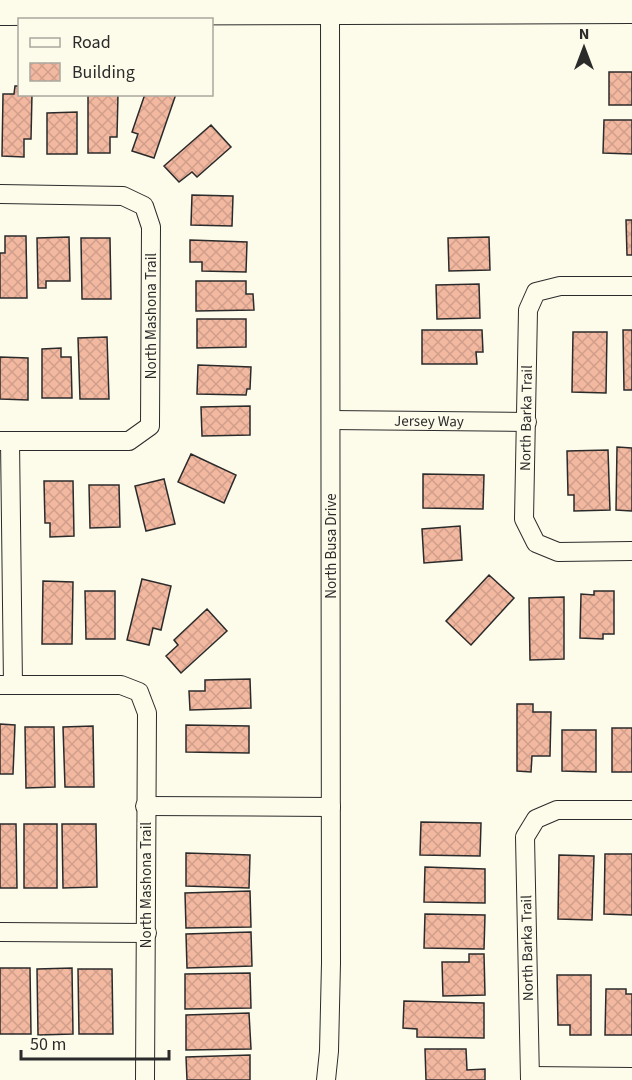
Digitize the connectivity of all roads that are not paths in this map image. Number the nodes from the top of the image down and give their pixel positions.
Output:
1 (632, 10) edge
2 (330, 11) junction
3 (0, 12) edge
4 (0, 194) edge
5 (632, 286) edge
6 (330, 420) junction
7 (527, 422) junction
8 (5, 441) edge
9 (632, 551) edge
10 (7, 685) edge
11 (145, 806) junction
12 (331, 807) junction
13 (632, 810) edge
14 (0, 932) edge
15 (147, 933) junction
16 (632, 1077) edge
17 (530, 1078) edge
18 (146, 1080) edge
19 (326, 1080) edge

1 - 2 street
2 - 3 street
2 - 6 street, North Busa Drive
4 - 8 street, North Mashona Trail
5 - 7 street, North Barka Trail
6 - 7 street, Jersey Way
6 - 12 street, North Busa Drive
7 - 9 street, North Barka Trail
8 - 10 street
10 - 11 street, North Mashona Trail
11 - 12 street
11 - 15 street, North Mashona Trail
12 - 19 street, North Busa Drive
13 - 17 street, North Barka Trail
14 - 15 street
15 - 18 street, North Mashona Trail
16 - 17 street

